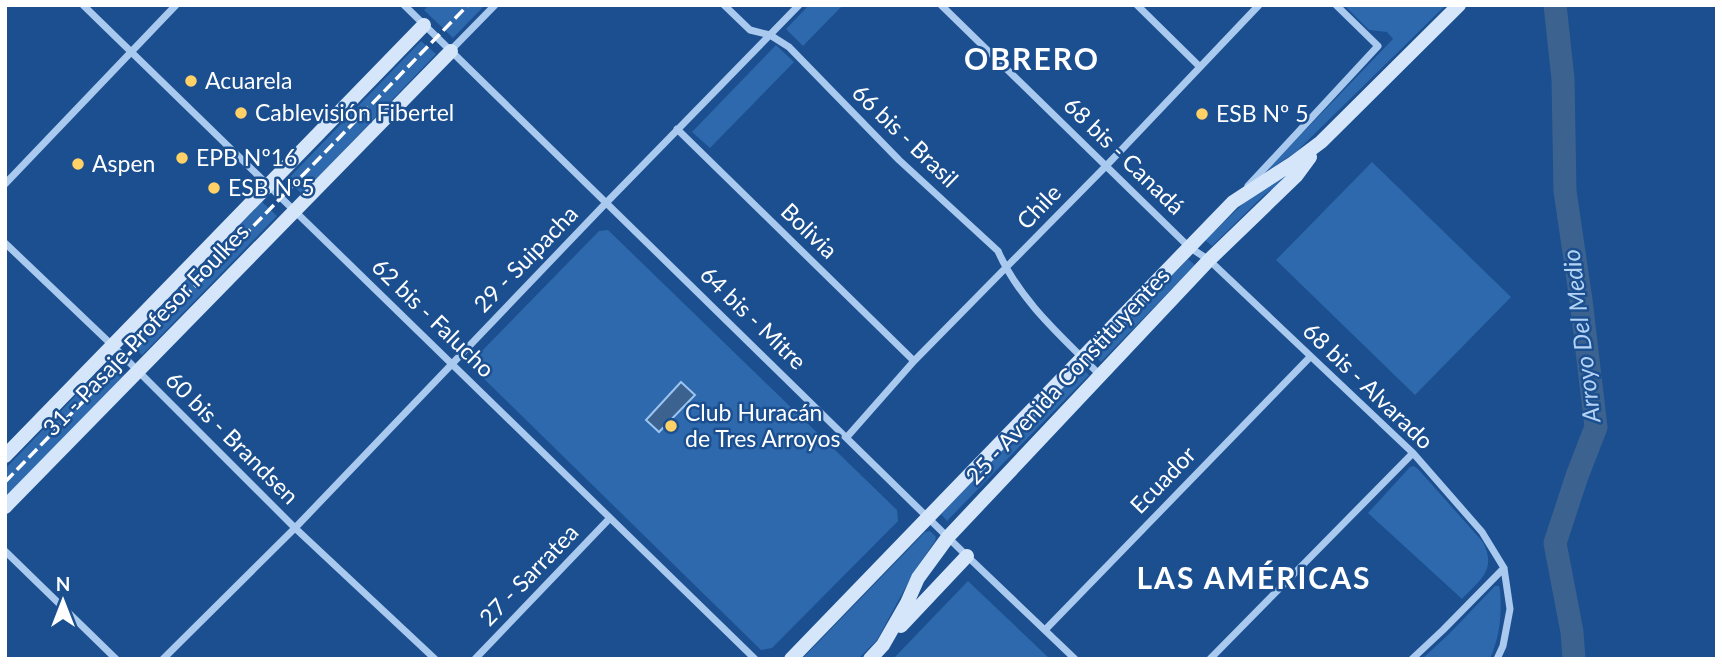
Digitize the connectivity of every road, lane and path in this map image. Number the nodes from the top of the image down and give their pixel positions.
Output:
1 (83, 5) edge
2 (176, 5) edge
3 (404, 5) edge
4 (495, 5) edge
5 (724, 5) edge
6 (799, 5) edge
7 (941, 5) edge
8 (1137, 5) edge
9 (1259, 5) edge
10 (1336, 5) edge
11 (1459, 5) edge
12 (424, 24) junction
13 (770, 35) junction
14 (131, 51) junction
15 (451, 51) junction
16 (1199, 66) junction
17 (677, 129) junction
18 (1321, 142) junction
19 (1107, 165) junction
20 (5, 184) edge
21 (269, 186) junction
22 (1233, 202) junction
23 (606, 203) junction
24 (295, 210) junction
25 (5, 243) edge
26 (1189, 247) junction
27 (1209, 260) junction
28 (1006, 269) junction
29 (113, 346) junction
30 (1082, 357) junction
31 (1310, 357) junction
32 (914, 361) junction
33 (452, 363) junction
34 (137, 371) junction
35 (1101, 376) junction
36 (847, 437) junction
37 (1413, 453) junction
38 (5, 456) edge
39 (5, 508) edge
40 (928, 517) junction
41 (610, 519) junction
42 (295, 528) junction
43 (948, 537) junction
44 (5, 551) edge
45 (967, 556) junction
46 (1504, 568) junction
47 (1045, 630) junction
48 (883, 645) junction
49 (116, 659) edge
50 (163, 659) edge
51 (435, 659) edge
52 (475, 659) edge
53 (755, 659) edge
54 (791, 659) edge
55 (870, 659) edge
56 (1075, 659) edge
57 (1210, 659) edge
58 (1412, 659) edge
59 (1497, 659) edge

1 - 14 street, 62 bis - Falucho
2 - 14 street
3 - 12 street, 64 bis - Mitre
4 - 15 street, 31 - Pasaje Profesor Foulkes
5 - 13 street, 66 bis - Brasil
6 - 13 street, 29 - Suipacha
7 - 19 street, 68 bis - Canadá
8 - 16 street
9 - 16 street, Chile
10 - 22 street, 25 - Avenida Constituyentes
11 - 18 main road, 25 - Avenida Constituyentes
12 - 15 street, 64 bis - Mitre
12 - 21 main road, 31 - Pasaje Profesor Foulkes
13 - 17 street, 29 - Suipacha
13 - 28 street, 66 bis - Brasil
14 - 20 street
14 - 21 street, 62 bis - Falucho
15 - 23 street, 64 bis - Mitre
15 - 24 main road, 31 - Pasaje Profesor Foulkes
16 - 19 street, Chile
17 - 23 street, 29 - Suipacha
17 - 32 street, Bolivia
18 - 22 main road, 25 - Avenida Constituyentes
18 - 27 main road, 25 - Avenida Constituyentes
19 - 26 street, 68 bis - Canadá
19 - 28 street, Chile
21 - 24 street, 62 bis - Falucho
21 - 29 main road, 31 - Pasaje Profesor Foulkes
22 - 26 main road, 25 - Avenida Constituyentes
23 - 33 street, 29 - Suipacha
23 - 36 street, 64 bis - Mitre
24 - 33 street, 62 bis - Falucho
24 - 34 main road, 31 - Pasaje Profesor Foulkes
25 - 29 street, 60 bis - Brandsen
26 - 27 street, 68 bis - Alvarado
26 - 30 main road, 25 - Avenida Constituyentes
27 - 31 street, 68 bis - Alvarado
27 - 35 main road, 25 - Avenida Constituyentes
28 - 30 street, 66 bis - Brasil
28 - 32 street, Chile
29 - 34 street, 60 bis - Brandsen
29 - 38 main road, 31 - Pasaje Profesor Foulkes
30 - 35 street, 66 bis - Brasil
30 - 40 main road, 25 - Avenida Constituyentes
31 - 37 street, 68 bis - Alvarado
31 - 47 street, Ecuador
32 - 36 street, Chile
33 - 41 street, 62 bis - Falucho
33 - 42 street, 29 - Suipacha
34 - 39 main road, 31 - Pasaje Profesor Foulkes
34 - 42 street, 60 bis - Brandsen
35 - 43 main road, 25 - Avenida Constituyentes
36 - 40 street, 64 bis - Mitre
37 - 46 street, 68 bis - Alvarado
37 - 57 street
40 - 43 street, 64 bis - Mitre
40 - 54 main road, 25 - Avenida Constituyentes
41 - 52 street, 27 - Sarratea
41 - 53 street, 62 bis - Falucho
42 - 50 street, 29 - Suipacha
42 - 51 street, 60 bis - Brandsen
43 - 45 street, 64 bis - Mitre
43 - 48 main road, 25 - Avenida Constituyentes
44 - 49 street
45 - 47 street, 64 bis - Mitre
45 - 48 main road
46 - 58 street
46 - 59 street
47 - 56 street, 64 bis - Mitre
48 - 55 main road, 25 - Avenida Constituyentes

